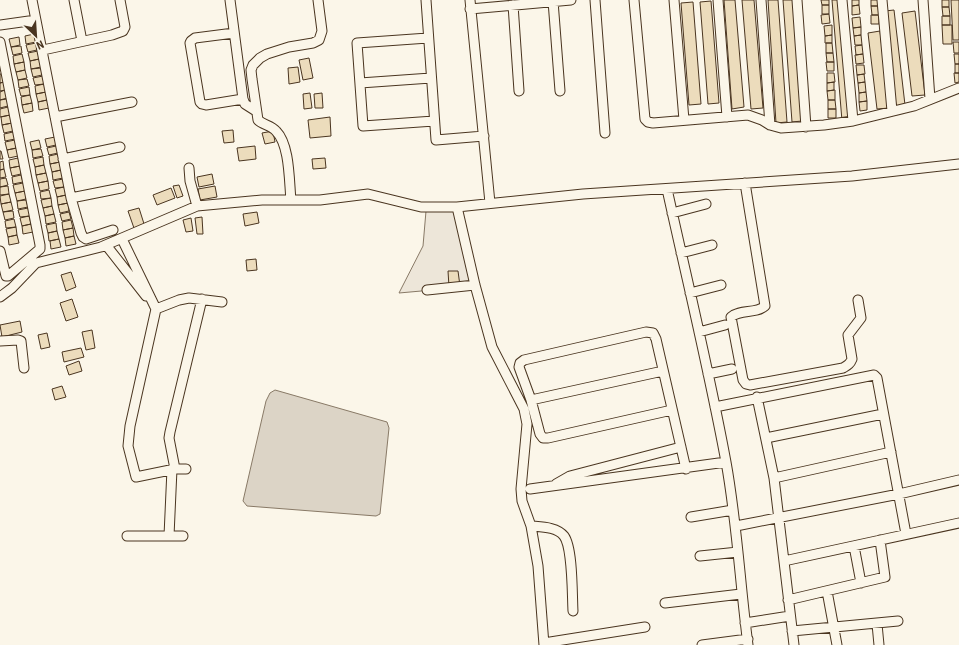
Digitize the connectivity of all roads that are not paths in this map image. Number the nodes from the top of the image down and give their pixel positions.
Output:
1 (32, 0) edge
2 (74, 0) edge
3 (120, 0) edge
4 (230, 0) edge
5 (318, 0) edge
6 (426, 0) edge
7 (571, 0) edge
8 (595, 0) edge
9 (634, 0) edge
10 (674, 0) edge
11 (718, 0) edge
12 (761, 0) edge
13 (797, 0) edge
14 (842, 0) edge
15 (882, 0) edge
16 (923, 0) edge
17 (553, 2) junction
18 (470, 5) edge
19 (513, 5) junction
20 (36, 20) junction
21 (0, 25) edge
22 (234, 33) junction
23 (428, 38) junction
24 (82, 41) junction
25 (0, 42) edge
26 (43, 50) junction
27 (431, 78) junction
28 (360, 83) junction
29 (959, 88) edge
30 (519, 91) dead end
31 (560, 91) dead end
32 (243, 99) junction
33 (930, 99) junction
34 (132, 102) dead end
35 (256, 111) junction
36 (892, 111) junction
37 (55, 117) junction
38 (727, 117) junction
39 (684, 120) junction
40 (434, 121) junction
41 (854, 121) junction
42 (770, 125) junction
43 (806, 126) junction
44 (605, 133) dead end
45 (484, 136) junction
46 (120, 147) dead end
47 (63, 159) junction
48 (959, 164) edge
49 (189, 168) dead end
50 (745, 183) junction
51 (121, 188) dead end
52 (667, 189) junction
53 (71, 198) junction
54 (291, 200) junction
55 (490, 203) junction
56 (706, 204) dead end
57 (197, 206) junction
58 (457, 207) junction
59 (672, 213) junction
60 (113, 230) dead end
61 (122, 239) junction
62 (106, 245) junction
63 (712, 246) dead end
64 (0, 251) edge
65 (681, 253) junction
66 (721, 285) dead end
67 (475, 286) junction
68 (427, 290) dead end
69 (690, 293) junction
70 (0, 297) edge
71 (202, 299) junction
72 (858, 300) dead end
73 (222, 302) dead end
74 (156, 309) junction
75 (725, 326) dead end
76 (699, 332) junction
77 (0, 341) edge
78 (24, 368) dead end
79 (732, 369) dead end
80 (663, 371) junction
81 (708, 374) junction
82 (758, 397) junction
83 (531, 400) junction
84 (715, 407) junction
85 (672, 410) junction
86 (884, 414) junction
87 (766, 438) junction
88 (681, 447) junction
89 (891, 452) junction
90 (726, 462) junction
91 (186, 468) dead end
92 (174, 469) junction
93 (686, 469) junction
94 (774, 478) junction
95 (959, 480) edge
96 (553, 486) junction
97 (530, 489) dead end
98 (899, 494) junction
99 (733, 510) junction
100 (691, 517) dead end
101 (780, 518) junction
102 (959, 523) edge
103 (531, 526) junction
104 (736, 526) junction
105 (906, 534) junction
106 (127, 536) dead end
107 (169, 536) junction
108 (183, 536) dead end
109 (880, 540) junction
110 (854, 546) junction
111 (738, 552) junction
112 (700, 556) dead end
113 (784, 561) junction
114 (861, 583) junction
115 (827, 591) junction
116 (741, 594) junction
117 (788, 600) junction
118 (665, 603) dead end
119 (573, 611) dead end
120 (790, 616) junction
121 (898, 622) dead end
122 (745, 623) junction
123 (877, 624) junction
124 (645, 627) dead end
125 (834, 628) junction
126 (792, 631) junction
127 (748, 642) edge
128 (544, 644) edge
129 (702, 645) edge
130 (794, 645) edge
131 (837, 645) edge
132 (879, 645) edge

1 - 20 street
2 - 24 street
3 - 24 street
4 - 22 street
5 - 35 street
6 - 23 street
7 - 17 street
8 - 44 street
9 - 39 street
10 - 39 street
11 - 38 street
12 - 42 street
13 - 43 street
14 - 41 street
15 - 36 street
16 - 33 street
17 - 19 street
17 - 31 street
18 - 19 street
18 - 45 street
19 - 30 street
20 - 21 street
20 - 26 street
22 - 32 street
22 - 32 street
23 - 27 street
23 - 28 street
24 - 26 street
25 - 64 street
26 - 37 street
27 - 28 street
27 - 40 street
28 - 40 street
29 - 33 street
32 - 35 street
33 - 36 street
34 - 37 street
35 - 54 street
36 - 41 street
37 - 47 street
38 - 39 street
38 - 42 street
40 - 45 street
41 - 43 street
42 - 43 street
45 - 55 street
46 - 47 street
47 - 53 street
48 - 50 street
49 - 57 street
50 - 52 street
50 - 72 street
51 - 53 street
52 - 55 street
52 - 59 street
53 - 60 street
54 - 57 street
54 - 58 street
55 - 58 street
56 - 59 street
57 - 61 street
58 - 67 street
59 - 65 street
61 - 62 street
61 - 74 street
62 - 70 street
62 - 74 street
63 - 65 street
65 - 69 street
66 - 69 street
67 - 68 street
67 - 103 street
69 - 76 street
71 - 73 street
71 - 74 street
71 - 92 street
74 - 92 street
75 - 76 street
76 - 81 street
77 - 78 street
79 - 81 street
80 - 83 street
80 - 83 street
80 - 85 street
81 - 84 street
82 - 84 street
82 - 86 street
82 - 87 street
83 - 85 street
84 - 90 street
85 - 88 street
86 - 87 street
86 - 89 street
87 - 94 street
88 - 93 street
88 - 96 street
89 - 94 street
89 - 98 street
90 - 93 street
90 - 99 street
91 - 92 street
92 - 107 street
93 - 96 street
94 - 101 street
95 - 98 street
96 - 97 street
98 - 101 street
98 - 105 street
99 - 100 street
99 - 104 street
101 - 104 street
101 - 113 street
102 - 105 street
103 - 119 street
103 - 128 street
104 - 111 street
105 - 109 street
106 - 107 street
107 - 108 street
109 - 110 street
109 - 114 street
110 - 113 street
110 - 114 street
111 - 112 street
111 - 116 street
113 - 117 street
114 - 115 street
115 - 117 street
115 - 125 street
116 - 118 street
116 - 122 street
117 - 120 street
120 - 122 street
120 - 126 street
121 - 123 street
122 - 127 street
123 - 125 street
123 - 132 street
124 - 128 street
125 - 126 street
125 - 131 street
126 - 130 street
127 - 129 street

